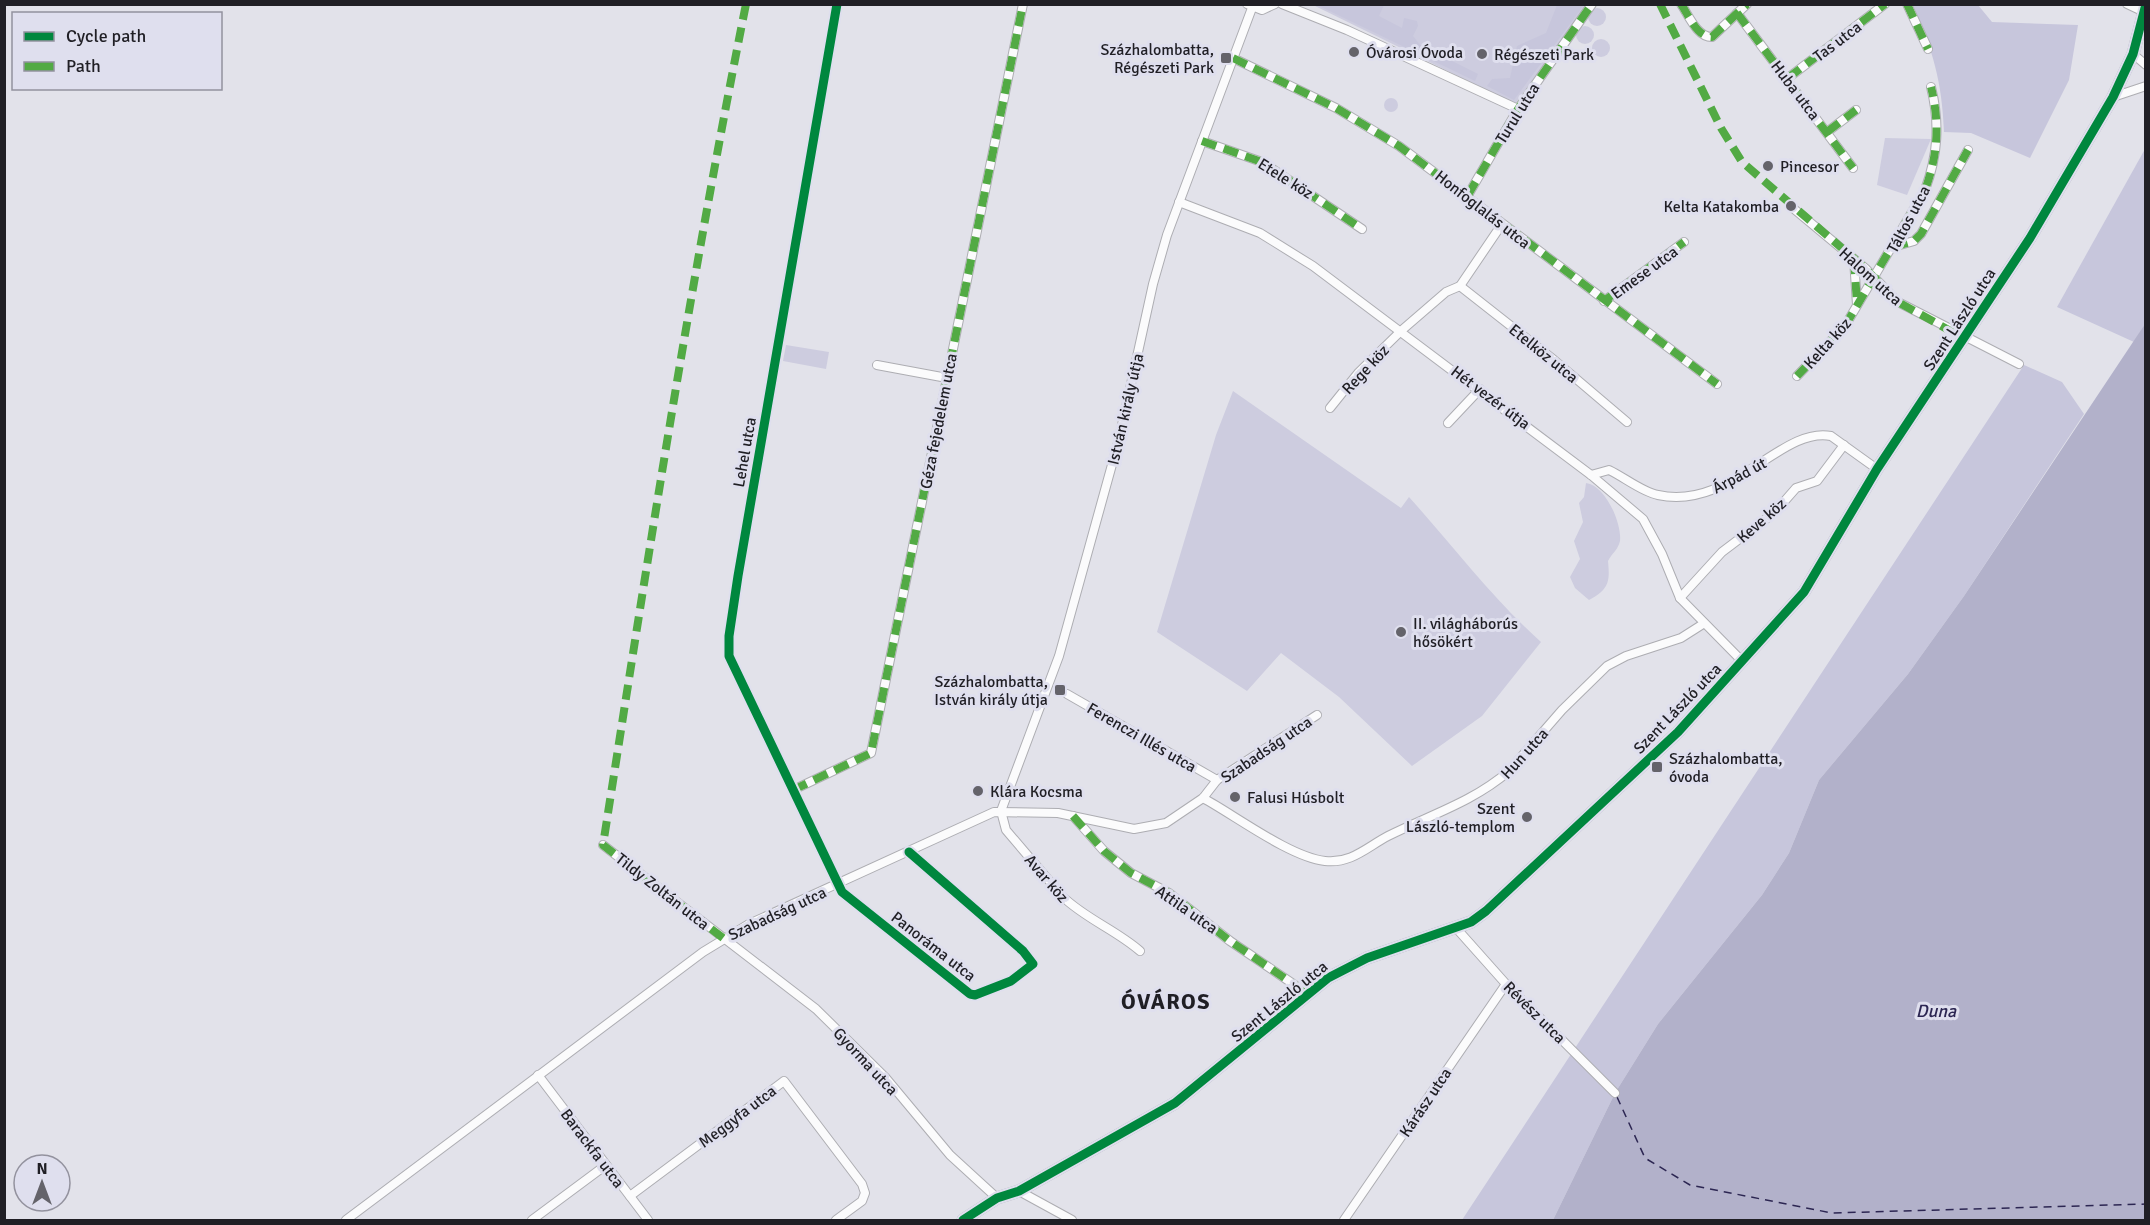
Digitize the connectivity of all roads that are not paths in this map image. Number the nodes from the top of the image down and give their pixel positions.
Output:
1 (837, 4) edge
2 (1023, 4) edge
3 (1275, 4) edge
4 (1282, 4) edge
5 (1592, 4) edge
6 (1681, 4) edge
7 (1747, 4) edge
8 (1886, 4) edge
9 (1907, 4) edge
10 (2127, 4) edge
11 (1249, 6) edge
12 (2145, 10) edge
13 (1737, 13) junction
14 (1928, 49) dead end
15 (2133, 54) junction
16 (1233, 58) junction
17 (2145, 65) edge
18 (1788, 78) junction
19 (2145, 86) edge
20 (1931, 87) dead end
21 (2113, 97) junction
22 (1518, 109) junction
23 (1856, 110) dead end
24 (1827, 132) junction
25 (1202, 141) junction
26 (1968, 150) dead end
27 (1853, 168) dead end
28 (1468, 195) junction
29 (1179, 202) junction
30 (1794, 208) dead end
31 (1502, 224) junction
32 (1362, 229) dead end
33 (1684, 242) dead end
34 (1893, 247) junction
35 (1854, 259) junction
36 (1875, 279) junction
37 (1460, 286) junction
38 (1604, 301) junction
39 (1858, 306) junction
40 (1402, 330) junction
41 (1965, 339) junction
42 (878, 364) dead end
43 (2019, 364) dead end
44 (1797, 376) dead end
45 (947, 378) junction
46 (1717, 384) dead end
47 (1480, 389) junction
48 (1330, 408) dead end
49 (1627, 422) dead end
50 (1448, 423) dead end
51 (1844, 446) junction
52 (1877, 470) junction
53 (1591, 475) junction
54 (1680, 598) junction
55 (1703, 624) junction
56 (1742, 661) junction
57 (1067, 694) dead end
58 (1317, 715) dead end
59 (1217, 780) junction
60 (793, 790) junction
61 (1203, 798) junction
62 (1001, 811) junction
63 (1073, 816) junction
64 (603, 844) dead end
65 (909, 852) junction
66 (838, 884) junction
67 (1457, 929) junction
68 (723, 938) junction
69 (1140, 951) dead end
70 (1506, 984) junction
71 (1308, 994) junction
72 (538, 1075) junction
73 (1615, 1092) dead end
74 (606, 1165) junction
75 (1018, 1191) junction
76 (630, 1196) junction
77 (997, 1198) junction
78 (346, 1221) edge
79 (532, 1221) edge
80 (648, 1221) edge
81 (836, 1221) edge
82 (963, 1221) edge
83 (1072, 1221) edge
84 (1344, 1221) edge

1 - 60 street, Lehel utca
2 - 45 street, Géza fejedelem utca
3 - 11 street
4 - 22 street
5 - 22 street, Turul utca
6 - 13 street
7 - 13 street
8 - 18 street, Tas utca
9 - 14 street
10 - 12 street
11 - 16 street, István király útja
12 - 15 street, Szent László utca
13 - 18 street, Huba utca
15 - 17 street
15 - 21 street, Szent László utca
16 - 25 street, István király útja
16 - 28 street, Honfoglalás utca
18 - 24 street, Huba utca
19 - 21 street
20 - 34 street, Táltos utca
21 - 41 street, Szent László utca
22 - 28 street, Turul utca
23 - 24 street
24 - 27 street, Huba utca
25 - 29 street, István király útja
25 - 32 street, Etele köz
26 - 34 street
28 - 31 street, Honfoglalás utca
29 - 40 street, Hét vezér útja
29 - 62 street, István király útja
30 - 35 street, Halom utca
31 - 37 street
31 - 38 street, Honfoglalás utca
33 - 38 street, Emese utca
34 - 36 street, Táltos utca
35 - 36 street, Halom utca
35 - 39 street
36 - 39 street, Kelta köz
36 - 41 street, Halom utca
37 - 40 street, Rege köz
37 - 49 street, Etelköz utca
38 - 46 street, Honfoglalás utca
39 - 44 street, Kelta köz
40 - 47 street, Hét vezér útja
40 - 48 street, Rege köz
41 - 43 street, Halom utca
41 - 52 street, Szent László utca
42 - 45 street
45 - 60 street, Géza fejedelem utca
47 - 50 street
47 - 53 street, Hét vezér útja
51 - 52 street, Árpád út
51 - 53 street, Árpád út
51 - 54 street, Keve köz
52 - 56 street, Szent László utca
53 - 54 street, Hét vezér útja
54 - 55 street, Hét vezér útja
55 - 56 street, Hét vezér útja
55 - 61 street, Hun utca
56 - 67 street, Szent László utca
57 - 59 street, Ferenczi Illés utca
58 - 59 street, Szabadság utca
59 - 61 street, Szabadság utca
60 - 66 street, Lehel utca
61 - 63 street, Szabadság utca
62 - 63 street, Szabadság utca
62 - 65 street, Szabadság utca
62 - 69 street, Avar köz
63 - 71 street, Attila utca
64 - 68 street, Tildy Zoltán utca
65 - 66 street, Szabadság utca
65 - 66 street, Panoráma utca
66 - 68 street, Szabadság utca
67 - 70 street, Révész utca
67 - 71 street, Szent László utca
68 - 72 street, Szabadság utca
68 - 77 street, Gyorma utca
70 - 73 street, Révész utca
70 - 84 street, Kárász utca
71 - 75 street, Szent László utca
72 - 74 street, Barackfa utca
72 - 78 street, Szabadság utca
74 - 76 street, Barackfa utca
74 - 79 street
75 - 77 street, Szent László utca
75 - 83 street
76 - 80 street, Barackfa utca
76 - 81 street, Meggyfa utca
77 - 82 street, Szent László utca

